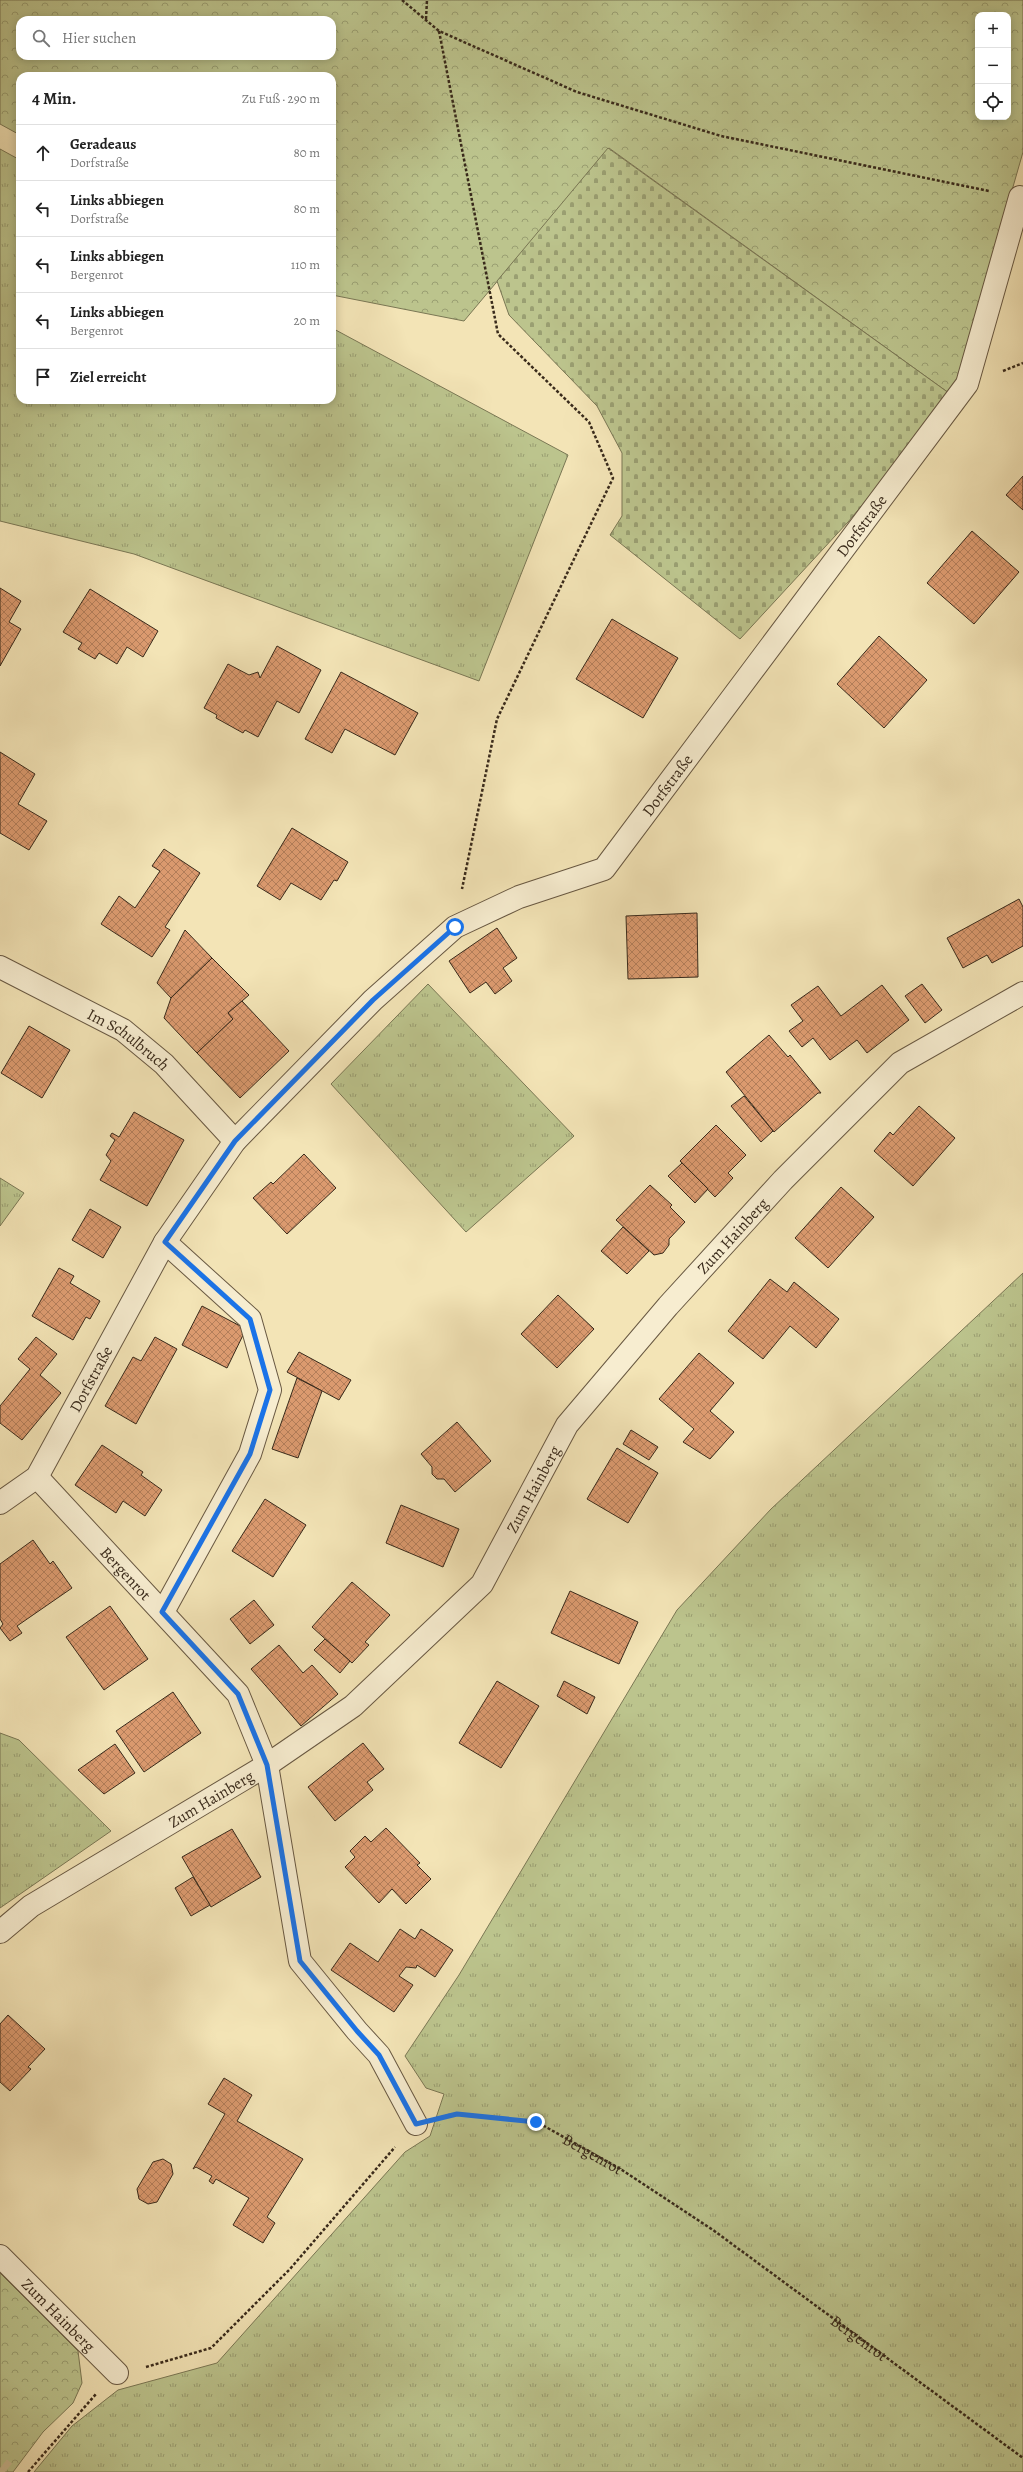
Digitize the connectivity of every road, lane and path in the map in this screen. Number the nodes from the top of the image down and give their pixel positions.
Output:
1 (402, 0) edge
2 (427, 0) edge
3 (426, 20) junction
4 (439, 31) junction
5 (1020, 197) joint
6 (455, 927) junction
7 (0, 966) edge
8 (1023, 993) edge
9 (235, 1141) junction
10 (165, 1242) junction
11 (37, 1477) junction
12 (0, 1502) edge
13 (162, 1612) junction
14 (267, 1765) junction
15 (0, 1932) edge
16 (416, 2124) junction
17 (0, 2256) edge
18 (117, 2373) junction
19 (1023, 2458) edge
20 (28, 2472) edge

1 - 3 path
2 - 3 path
3 - 4 path
4 - 5 path
4 - 6 path
5 - 6 street, Dorfstraße
6 - 9 street, Dorfstraße
7 - 9 street, Im Schulbruch
8 - 14 street, Zum Hainberg
9 - 10 street, Dorfstraße
10 - 11 street, Dorfstraße
10 - 13 street
11 - 12 street, Dorfstraße
11 - 13 street, Bergenrot
13 - 14 street, Bergenrot
14 - 15 street, Zum Hainberg
14 - 16 street, Bergenrot
16 - 18 path
16 - 19 path, Bergenrot
17 - 18 street, Zum Hainberg
18 - 20 path

